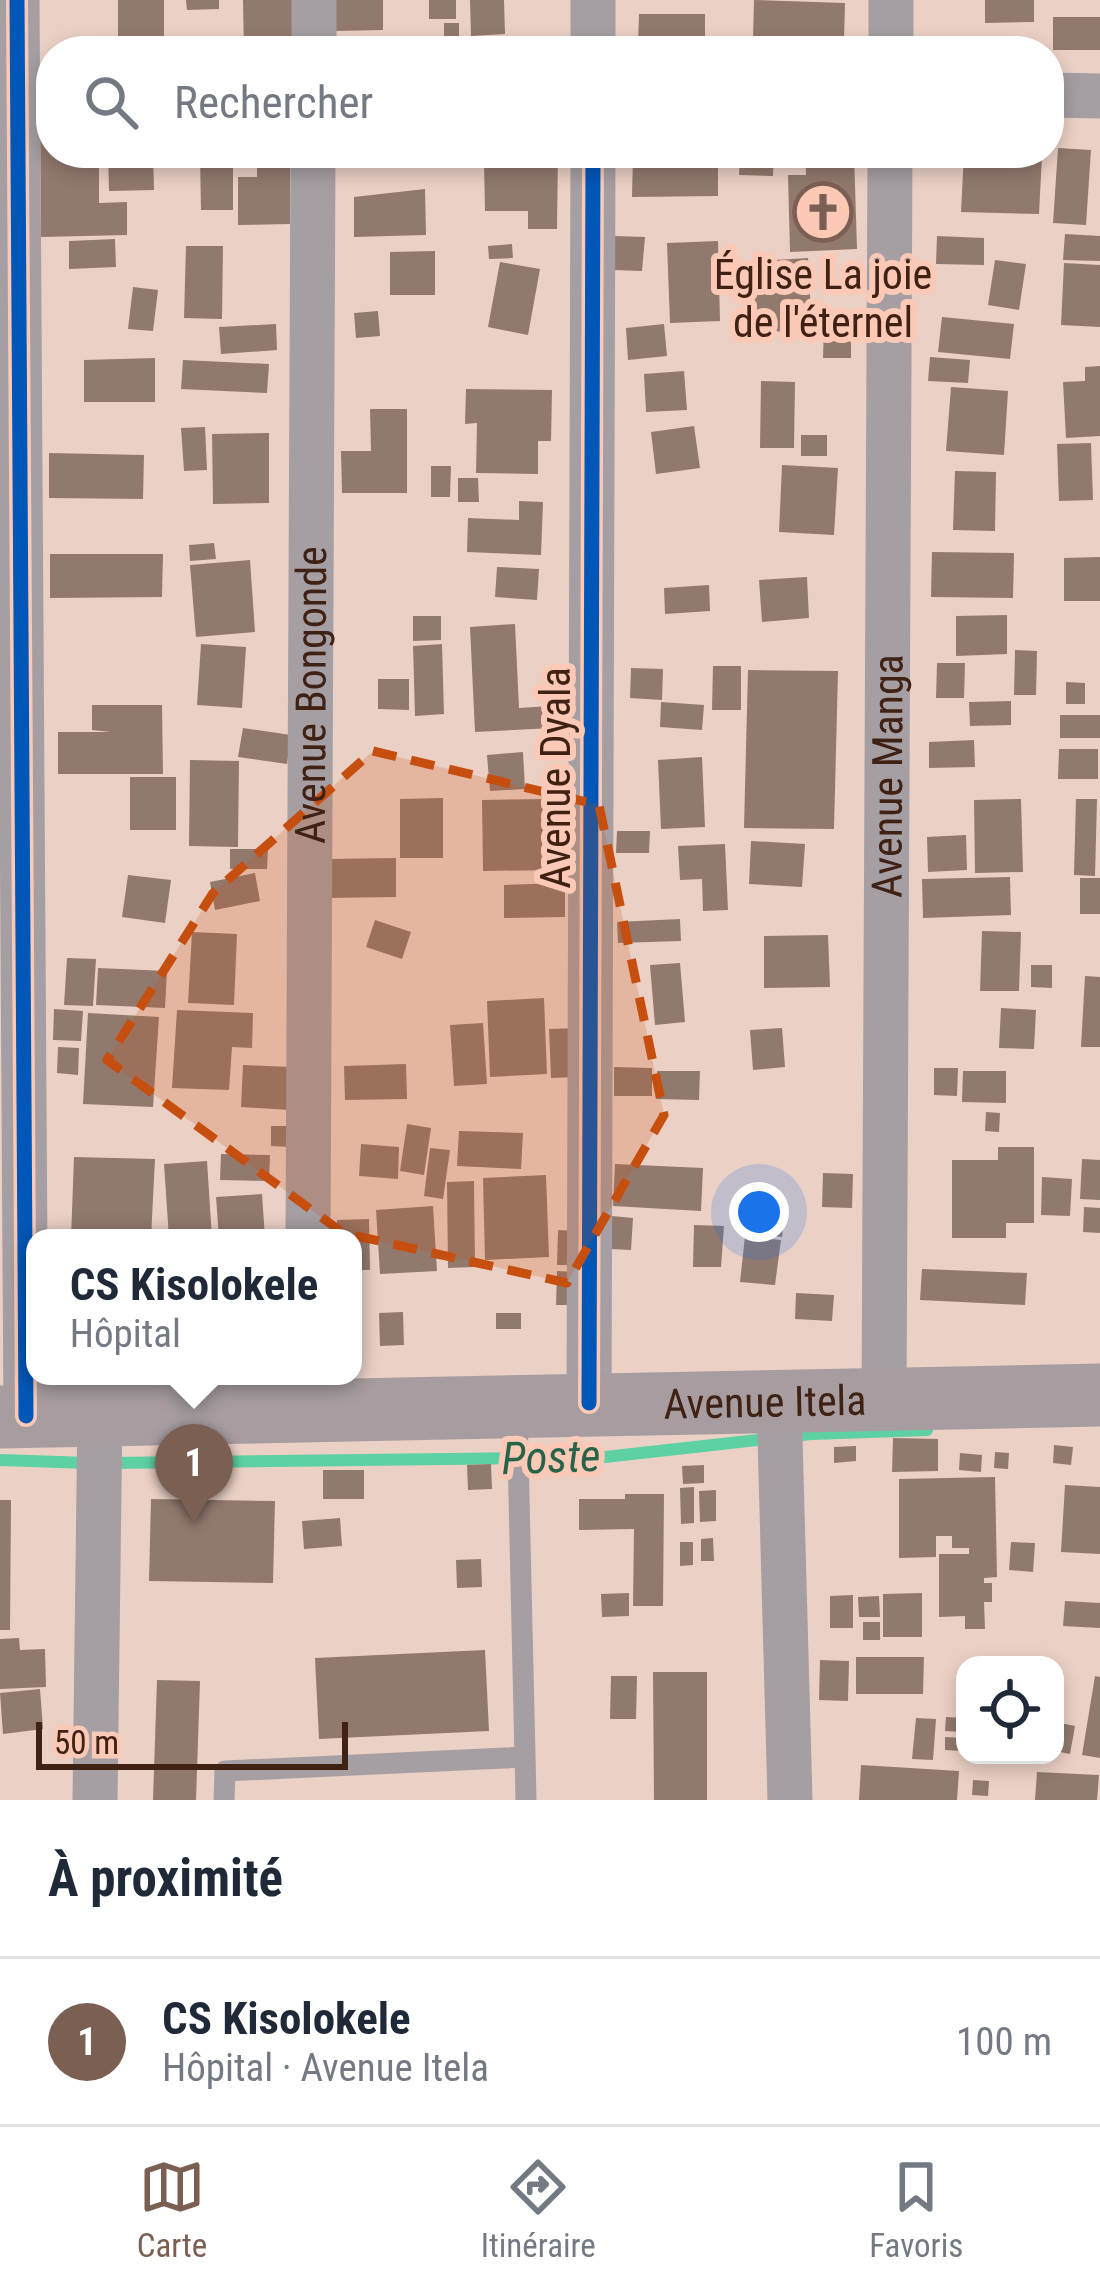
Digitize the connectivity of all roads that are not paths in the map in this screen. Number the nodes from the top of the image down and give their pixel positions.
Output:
1 (17, 0) edge
2 (314, 0) edge
3 (593, 0) edge
4 (891, 0) edge
5 (314, 36) edge
6 (593, 36) edge
7 (891, 36) edge
8 (23, 86) edge
9 (1064, 95) edge
10 (1100, 96) edge
11 (313, 168) edge
12 (593, 168) edge
13 (890, 168) edge
14 (308, 1229) edge
15 (307, 1394) edge
16 (1100, 1395) edge
17 (884, 1400) junction
18 (779, 1401) junction
19 (517, 1403) junction
20 (589, 1403) junction
21 (100, 1411) junction
22 (13, 1416) edge
23 (525, 1756) junction
24 (94, 1800) edge
25 (224, 1800) edge
26 (526, 1800) edge
27 (790, 1800) edge

1 - 8 street
2 - 5 street
3 - 6 street
4 - 7 street
8 - 22 street
9 - 10 street
11 - 14 street, Avenue Bongonde
12 - 20 street, Avenue Dyala
13 - 17 street, Avenue Manga
15 - 19 street, Avenue Itela
15 - 21 street, Avenue Itela
16 - 17 street, Avenue Itela
17 - 18 street, Avenue Itela
18 - 20 street, Avenue Itela
18 - 27 street
19 - 20 street, Avenue Itela
19 - 23 lane
21 - 22 street, Avenue Itela
21 - 24 street
23 - 25 lane
23 - 26 lane

